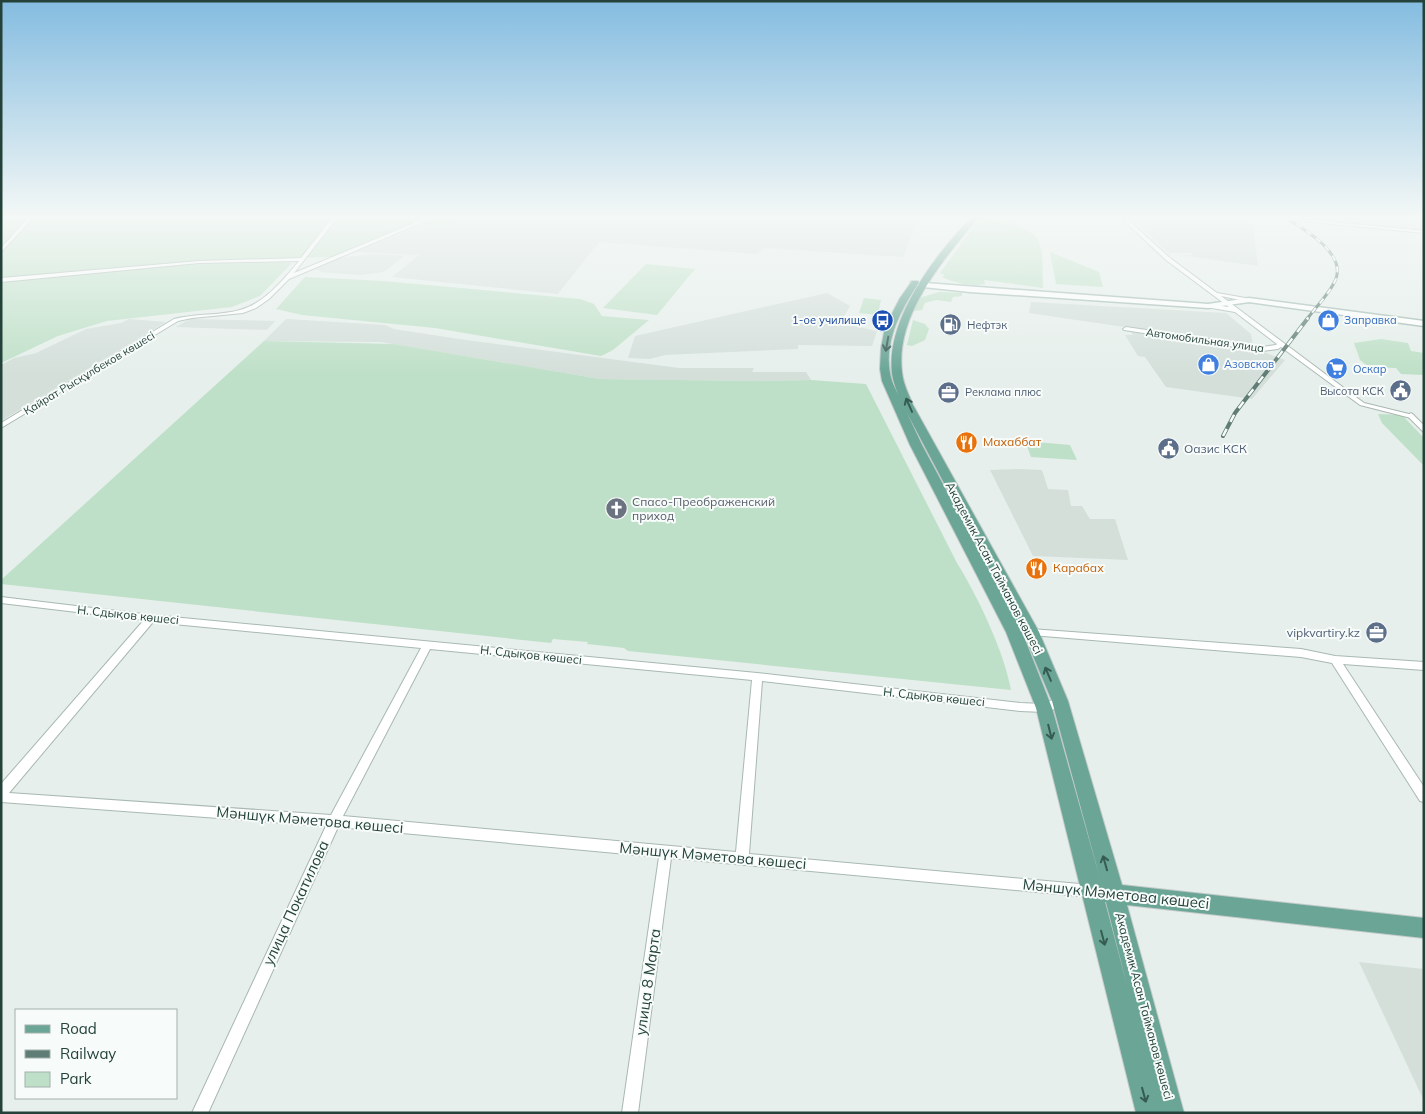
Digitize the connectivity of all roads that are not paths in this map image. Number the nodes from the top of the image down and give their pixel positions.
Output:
1 (111, 270) edge
2 (293, 270) edge
3 (306, 270) edge
4 (929, 270) edge
5 (931, 270) edge
6 (1183, 270) edge
7 (284, 279) junction
8 (1, 280) edge
9 (918, 285) junction
10 (1216, 294) junction
11 (1248, 300) junction
12 (1229, 303) junction
13 (1208, 306) junction
14 (1240, 311) junction
15 (176, 320) joint
16 (1424, 324) edge
17 (1126, 329) dead end
18 (1281, 343) junction
19 (1411, 416) joint
20 (1, 426) edge
21 (1424, 429) edge
22 (978, 549) junction
23 (1, 600) edge
24 (151, 618) junction
25 (1031, 632) junction
26 (428, 644) junction
27 (1335, 660) junction
28 (1424, 666) edge
29 (758, 677) junction
30 (1052, 705) junction
31 (1, 793) edge
32 (1, 797) edge
33 (1424, 797) edge
34 (334, 821) junction
35 (666, 852) junction
36 (742, 858) junction
37 (1091, 891) junction
38 (1114, 893) junction
39 (1424, 928) edge
40 (200, 1113) edge
41 (630, 1113) edge
42 (1149, 1113) edge
43 (1172, 1113) edge

1 - 8 street
2 - 7 street
3 - 7 street
4 - 9 main road, Академик Асан Тайманов көшесі
5 - 9 main road, Академик Асан Тайманов көшесі
6 - 10 street
7 - 15 street
9 - 13 main road
9 - 22 main road, Академик Асан Тайманов көшесі
10 - 11 street
10 - 12 street
11 - 12 main road
11 - 16 main road
12 - 13 main road
12 - 14 street
13 - 14 street
14 - 18 street
15 - 20 street, Қайрат Рысқұлбеков көшесі
17 - 18 street, Автомобильная улица
18 - 19 street
19 - 21 street
22 - 25 main road, Академик Асан Тайманов көшесі
22 - 30 main road, Академик Асан Тайманов көшесі
23 - 24 street, Н. Сдықов көшесі
24 - 26 street, Н. Сдықов көшесі
24 - 31 street
25 - 27 street
30 -> 25 main road, Академик Асан Тайманов көшесі
26 - 29 street, Н. Сдықов көшесі
26 - 34 street, улица Покатилова
27 - 28 street
27 - 33 street
29 - 30 street, Н. Сдықов көшесі
29 - 36 street
30 -> 37 main road, Академик Асан Тайманов көшесі
38 -> 30 main road, Академик Асан Тайманов көшесі
32 - 34 street, Мәншүк Мәметова көшесі
34 - 35 street, Мәншүк Мәметова көшесі
34 - 40 street, улица Покатилова
35 - 36 street, Мәншүк Мәметова көшесі
35 - 41 street, улица 8 Марта
36 - 37 street, Мәншүк Мәметова көшесі
37 - 38 main road, Мәншүк Мәметова көшесі
37 -> 42 main road, Академик Асан Тайманов көшесі
38 - 39 main road, Мәншүк Мәметова көшесі
38 - 43 main road, Академик Асан Тайманов көшесі

